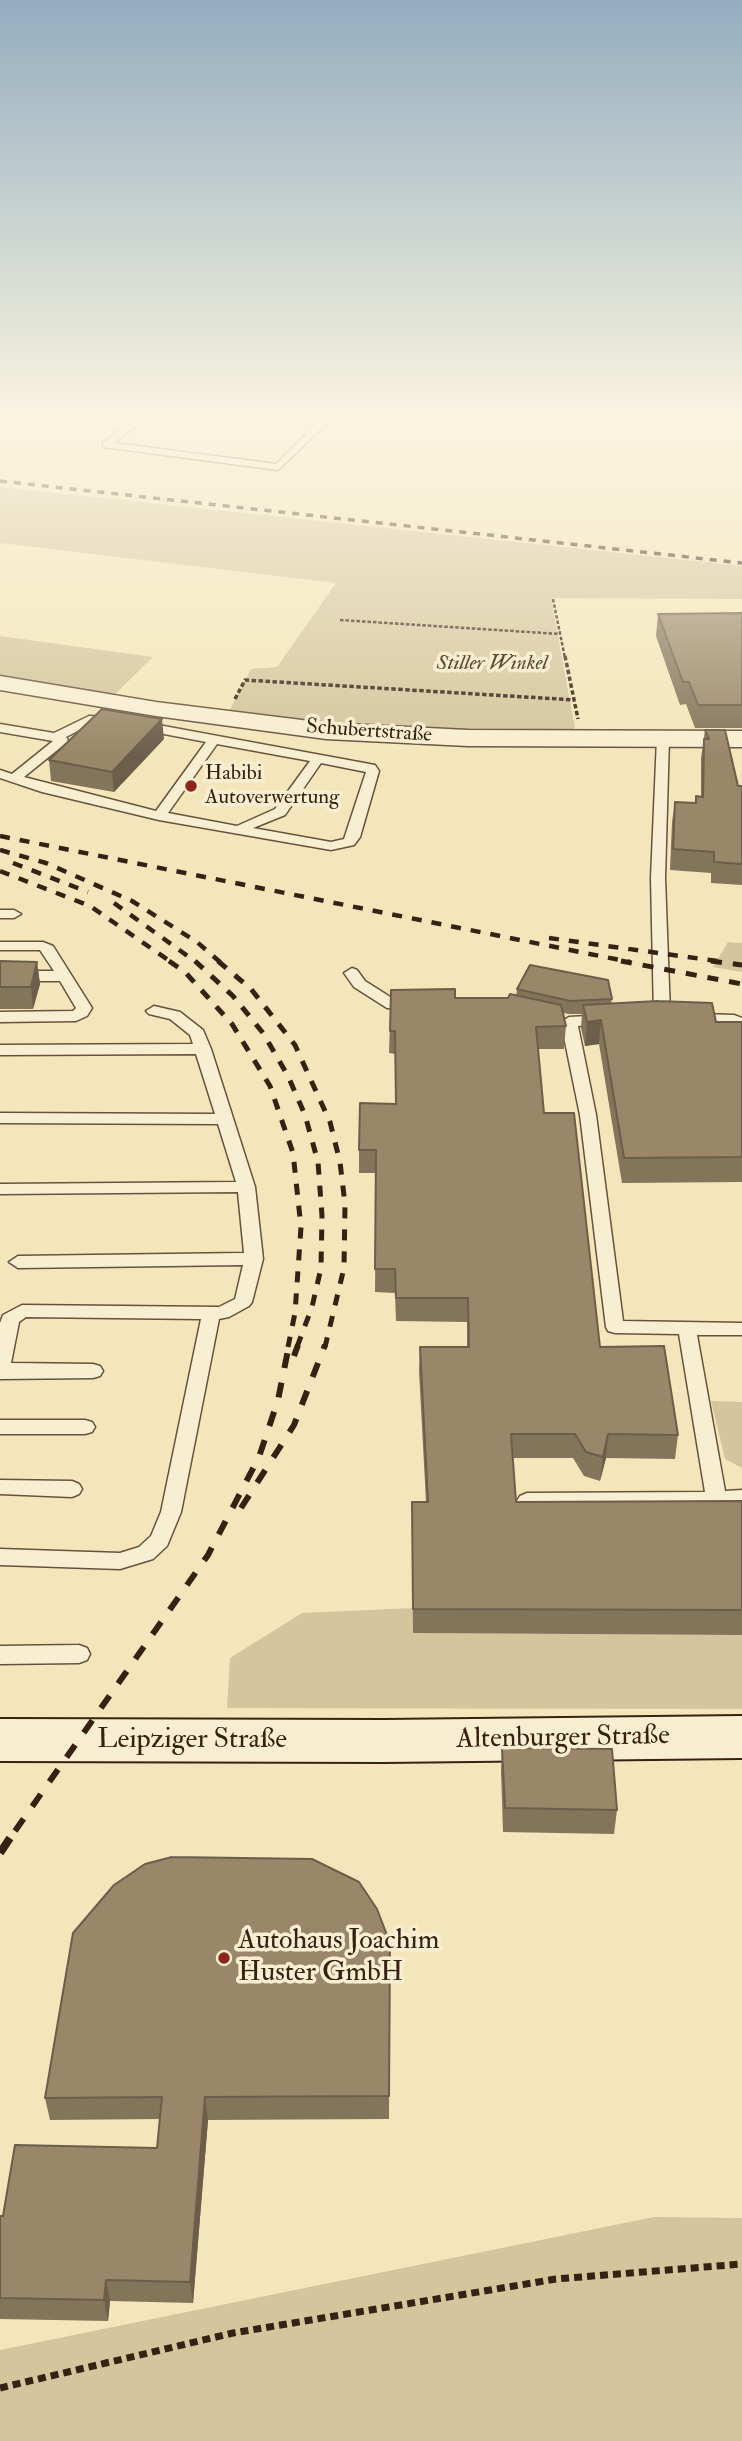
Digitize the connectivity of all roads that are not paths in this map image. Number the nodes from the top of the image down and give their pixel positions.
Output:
1 (0, 683) edge
2 (0, 728) edge
3 (56, 737) junction
4 (663, 738) junction
5 (742, 738) edge
6 (215, 739) junction
7 (318, 758) junction
8 (7, 776) edge
9 (159, 816) junction
10 (238, 830) junction
11 (0, 946) edge
12 (352, 973) dead end
13 (0, 976) edge
14 (65, 976) junction
15 (431, 1004) edge
16 (154, 1011) dead end
17 (0, 1017) edge
18 (622, 1019) edge
19 (742, 1023) edge
20 (203, 1049) junction
21 (0, 1050) edge
22 (0, 1118) edge
23 (224, 1119) junction
24 (246, 1187) junction
25 (0, 1189) edge
26 (254, 1259) junction
27 (18, 1262) dead end
28 (211, 1313) junction
29 (687, 1328) junction
30 (742, 1329) edge
31 (0, 1371) edge
32 (93, 1371) dead end
33 (0, 1427) edge
34 (85, 1427) dead end
35 (0, 1487) edge
36 (72, 1489) dead end
37 (742, 1498) edge
38 (716, 1499) junction
39 (527, 1501) edge
40 (0, 1557) edge
41 (79, 1654) dead end
42 (0, 1655) edge
43 (742, 1737) edge
44 (0, 1740) edge
45 (384, 1741) joint

1 - 4 street, Schubertstraße
2 - 3 lane
3 - 6 lane
3 - 8 lane
4 - 5 street, Schubertstraße
4 - 19 lane
6 - 7 lane
6 - 9 lane
7 - 10 lane
7 - 10 lane
8 - 9 lane
9 - 10 lane
11 - 14 lane
12 - 15 lane
13 - 14 lane
14 - 17 lane
16 - 20 lane
18 - 29 lane
20 - 21 lane
20 - 23 lane
22 - 23 lane
23 - 24 lane
24 - 25 lane
24 - 26 lane
26 - 27 lane
26 - 28 lane
28 - 31 lane
28 - 40 lane
29 - 30 lane
29 - 38 lane
31 - 32 lane
33 - 34 lane
35 - 36 lane
37 - 38 lane
38 - 39 lane
41 - 42 lane
43 - 45 street, Altenburger Straße
44 - 45 street, Leipziger Straße

